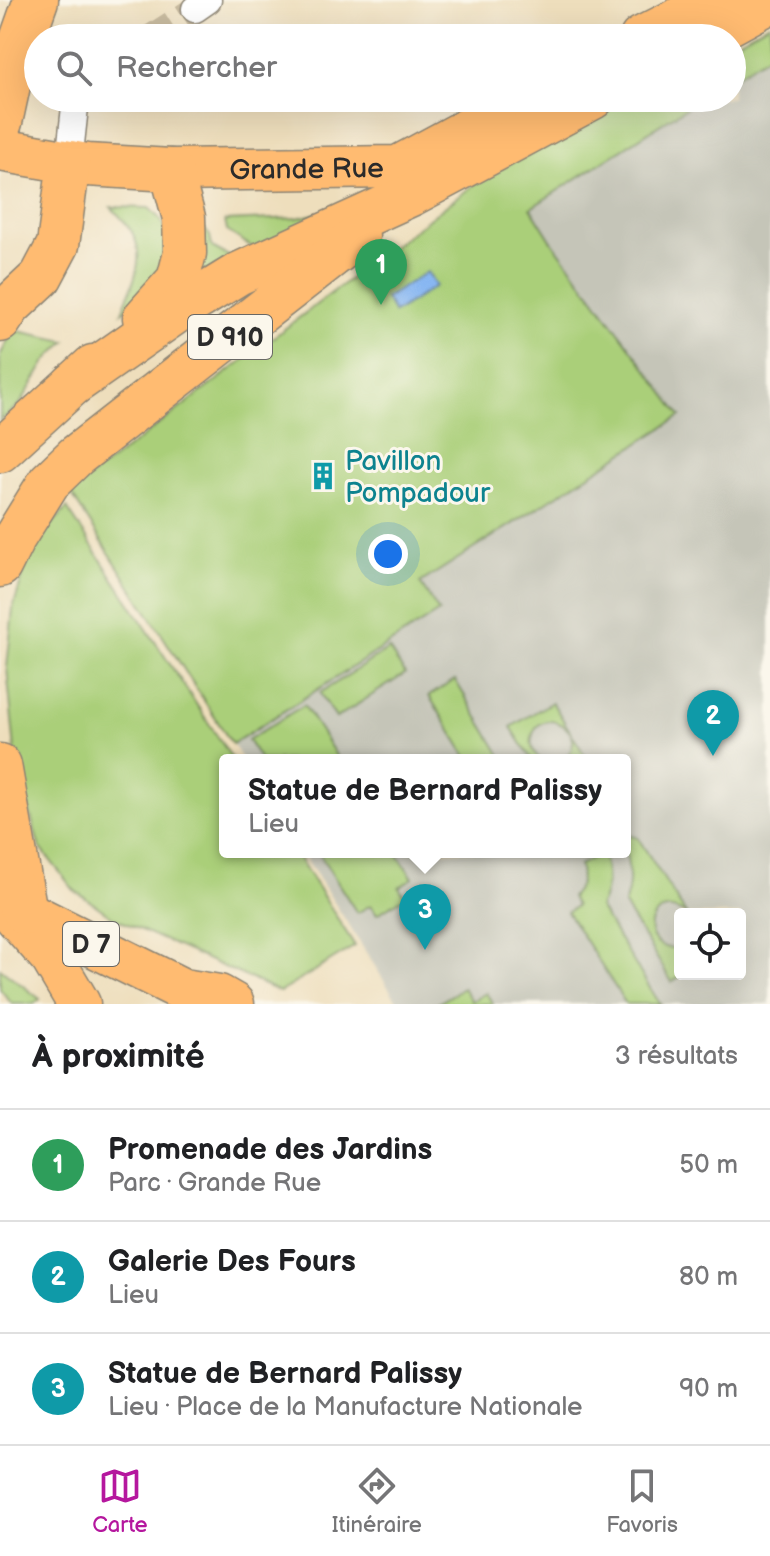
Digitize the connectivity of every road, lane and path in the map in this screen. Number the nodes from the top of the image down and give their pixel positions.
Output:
1 (716, 0) edge
2 (770, 2) edge
3 (35, 3) edge
4 (28, 24) edge
5 (669, 24) edge
6 (730, 24) edge
7 (24, 34) edge
8 (74, 112) edge
9 (506, 112) edge
10 (561, 112) edge
11 (0, 122) edge
12 (0, 150) edge
13 (69, 162) junction
14 (171, 170) junction
15 (406, 180) junction
16 (0, 321) edge
17 (72, 385) junction
18 (0, 451) edge
19 (0, 566) edge
20 (0, 765) edge
21 (0, 867) edge
22 (9, 904) edge
23 (78, 1002) edge
24 (233, 1004) edge

1 - 5 main road
2 - 6 main road
3 - 4 highway
7 - 11 highway
8 - 13 street
9 - 15 main road, Grande Rue / D 910
10 - 15 main road, Grande Rue / D 910
12 - 13 main road, D 910
13 - 14 main road, Grande Rue / D 910
13 - 16 main road
14 - 15 main road, Grande Rue / D 910
14 - 17 main road
15 - 17 main road
15 - 19 main road, D 910
17 - 18 main road
20 - 22 main road
21 - 22 highway
22 - 23 main road
22 - 24 main road, D 7

